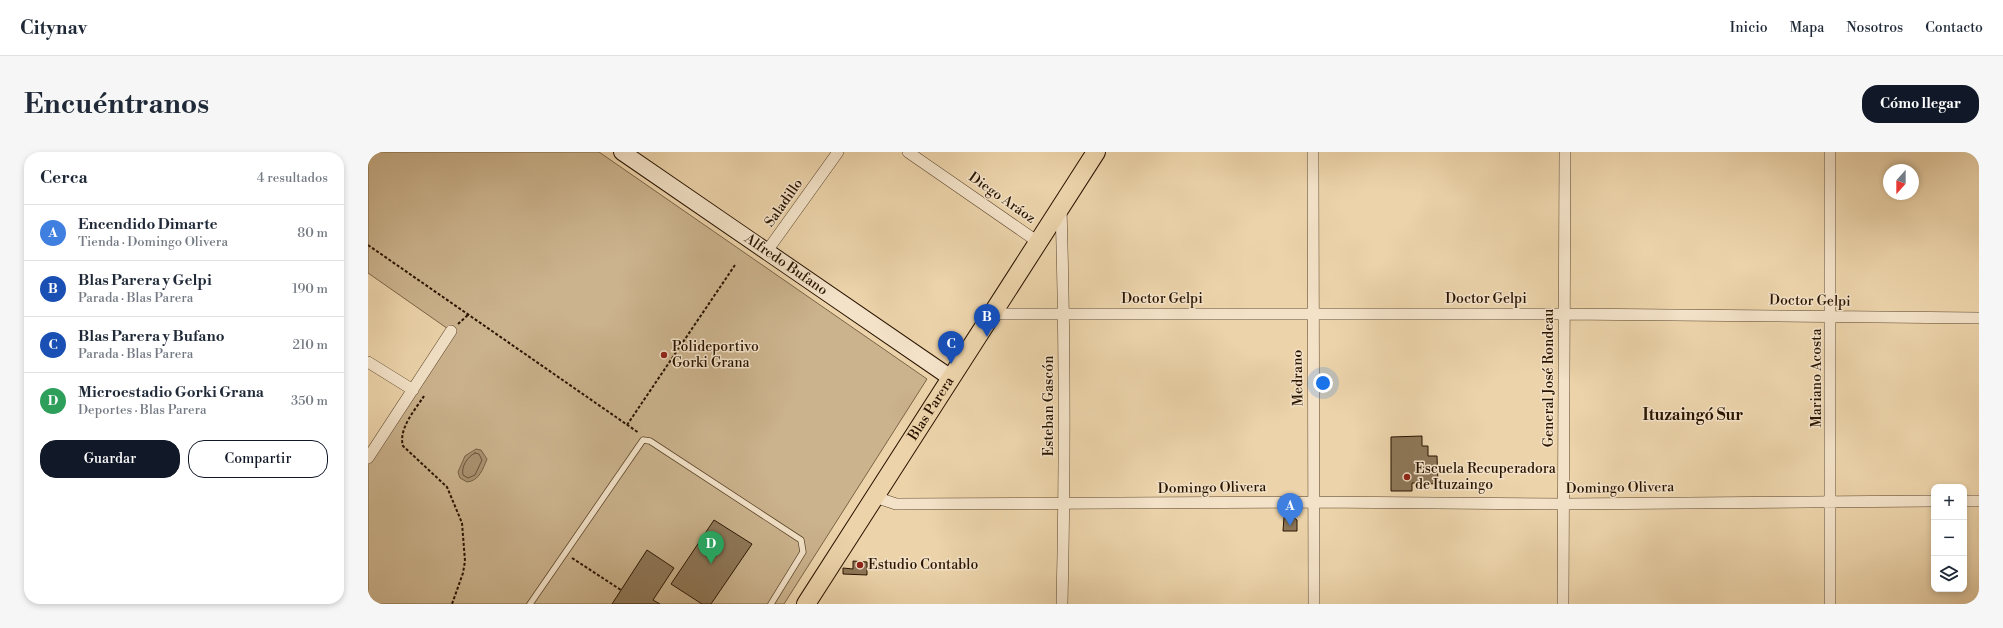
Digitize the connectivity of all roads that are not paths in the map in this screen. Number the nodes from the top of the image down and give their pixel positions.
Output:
1 (622, 152) edge
2 (838, 152) edge
3 (908, 152) edge
4 (1096, 152) edge
5 (1313, 152) edge
6 (1565, 152) edge
7 (1830, 152) edge
8 (1061, 208) junction
9 (1038, 242) junction
10 (767, 252) junction
11 (992, 314) junction
12 (1064, 314) junction
13 (1313, 314) junction
14 (1564, 314) junction
15 (1832, 316) junction
16 (1979, 318) edge
17 (451, 331) road end
18 (368, 362) edge
19 (951, 378) junction
20 (413, 390) junction
21 (368, 458) edge
22 (875, 497) junction
23 (1832, 501) junction
24 (1931, 501) edge
25 (1967, 501) edge
26 (1979, 501) edge
27 (1315, 502) junction
28 (1064, 504) junction
29 (1564, 504) junction
30 (812, 599) edge
31 (530, 604) edge
32 (771, 604) edge
33 (1062, 604) edge
34 (1314, 604) edge
35 (1562, 604) edge
36 (1830, 604) edge

1 - 10 street, Alfredo Bufano
2 - 10 street, Saladillo
3 - 9 street, Diego Aráoz
4 - 8 main road, Blas Parera
5 - 13 street, Medrano
6 - 14 street, General José Rondeau
7 - 15 street, Mariano Acosta
8 - 9 main road, Blas Parera
8 - 12 street, Esteban Gascón
9 - 11 main road, Blas Parera
10 - 19 street, Alfredo Bufano
11 - 12 street, Doctor Gelpi
11 - 19 main road, Blas Parera
12 - 13 street, Doctor Gelpi
12 - 28 street, Esteban Gascón
13 - 14 street, Doctor Gelpi
13 - 27 street, Medrano
14 - 15 street, Doctor Gelpi
14 - 29 street, General José Rondeau
15 - 16 street, Doctor Gelpi
15 - 23 street, Mariano Acosta
17 - 20 street
18 - 20 street
19 - 22 main road, Blas Parera
20 - 21 street
22 - 28 street, Domingo Olivera
22 - 30 main road, Blas Parera
23 - 24 street, Domingo Olivera
23 - 29 street, Domingo Olivera
23 - 36 street, Mariano Acosta
25 - 26 street
27 - 28 street, Domingo Olivera
27 - 29 street, Domingo Olivera
27 - 34 street, Medrano
28 - 33 street, Esteban Gascón
29 - 35 street, General José Rondeau
31 - 32 lane

